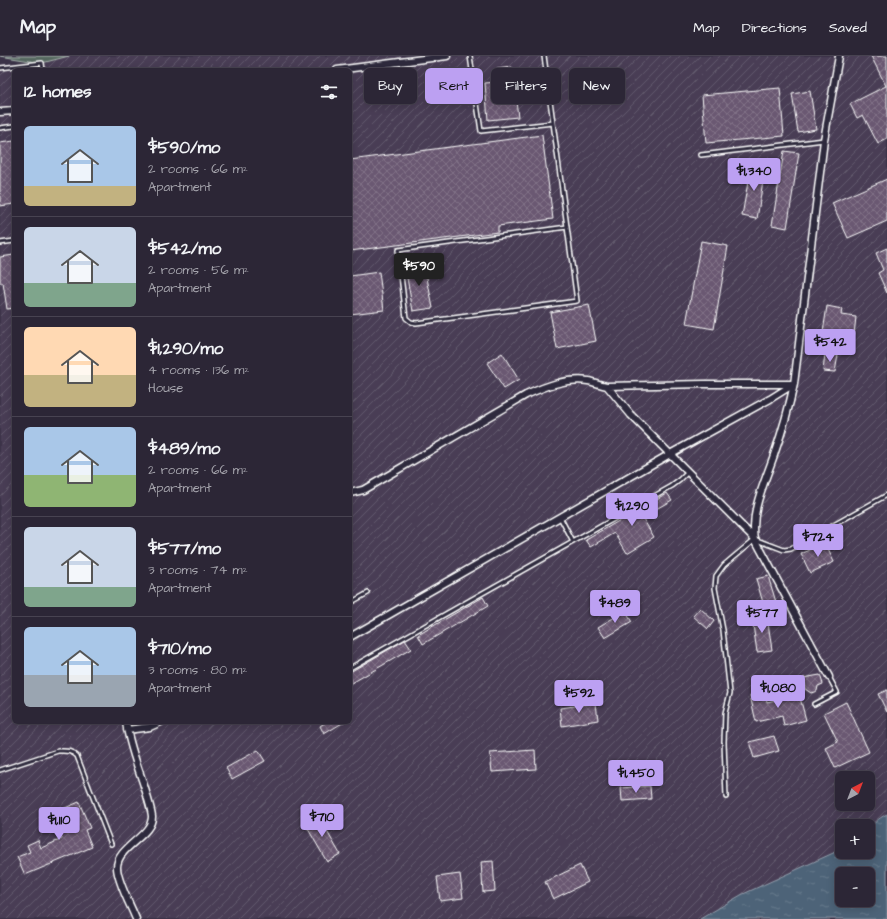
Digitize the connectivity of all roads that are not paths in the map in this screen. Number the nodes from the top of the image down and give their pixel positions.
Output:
1 (448, 56) edge
2 (470, 56) edge
3 (544, 56) edge
4 (839, 56) edge
5 (0, 68) edge
6 (43, 68) edge
7 (352, 68) edge
8 (12, 111) edge
9 (0, 112) edge
10 (553, 123) junction
11 (12, 126) edge
12 (0, 128) edge
13 (824, 140) junction
14 (701, 154) dead end
15 (567, 227) junction
16 (12, 241) edge
17 (0, 243) edge
18 (794, 384) junction
19 (607, 386) junction
20 (670, 454) junction
21 (688, 472) junction
22 (352, 493) edge
23 (887, 495) edge
24 (560, 517) junction
25 (755, 539) junction
26 (573, 542) junction
27 (368, 593) dead end
28 (352, 602) edge
29 (352, 636) edge
30 (352, 667) edge
31 (828, 677) joint
32 (814, 704) dead end
33 (126, 724) edge
34 (157, 724) edge
35 (127, 730) junction
36 (0, 770) edge
37 (726, 797) dead end
38 (111, 844) dead end
39 (136, 919) edge

1 - 7 street
2 - 10 lane
3 - 10 lane
4 - 13 street
5 - 6 lane
8 - 9 street
10 - 15 lane
11 - 12 lane
13 - 14 lane
13 - 18 street
15 - 15 lane
16 - 17 lane
18 - 19 street
18 - 20 street
18 - 25 street
19 - 20 street
19 - 22 street
20 - 21 street
20 - 24 street
21 - 25 street
21 - 26 lane
23 - 25 lane
24 - 26 lane
24 - 29 street
25 - 31 street
25 - 37 lane
26 - 30 lane
27 - 28 lane
31 - 32 lane
33 - 35 street
34 - 35 street
35 - 39 street
36 - 38 lane

